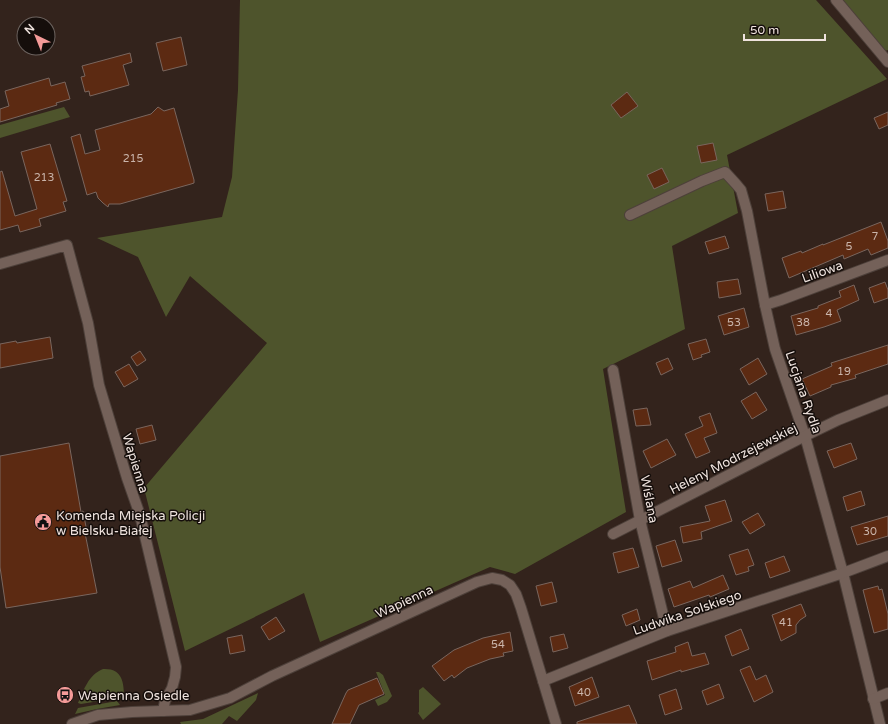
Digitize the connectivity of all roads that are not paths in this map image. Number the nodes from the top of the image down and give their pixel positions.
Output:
1 (836, 0) edge
2 (888, 62) edge
3 (630, 215) dead end
4 (888, 260) edge
5 (0, 264) edge
6 (765, 305) junction
7 (613, 370) dead end
8 (888, 400) edge
9 (805, 436) junction
10 (640, 520) junction
11 (613, 534) dead end
12 (888, 556) edge
13 (843, 573) junction
14 (667, 631) junction
15 (543, 681) junction
16 (888, 693) edge
17 (873, 699) junction
18 (163, 711) junction
19 (72, 724) edge
20 (556, 724) edge
21 (880, 724) edge

1 - 2 street
3 - 6 street, Lucjana Rydla
4 - 6 street, Liliowa
5 - 18 street, Wapienna
6 - 9 street, Lucjana Rydla
7 - 10 street, Wiślana
8 - 9 street, Heleny Modrzejewskiej
9 - 10 street, Heleny Modrzejewskiej
9 - 13 street, Lucjana Rydla
10 - 11 street, Heleny Modrzejewskiej
10 - 14 street, Wiślana
12 - 13 street, Ludwika Solskiego
13 - 14 street, Ludwika Solskiego
13 - 17 street, Lucjana Rydla
14 - 15 street, Ludwika Solskiego
15 - 18 street, Wapienna
15 - 20 street
16 - 17 street
17 - 21 street, Lucjana Rydla
18 - 19 street, Wapienna

